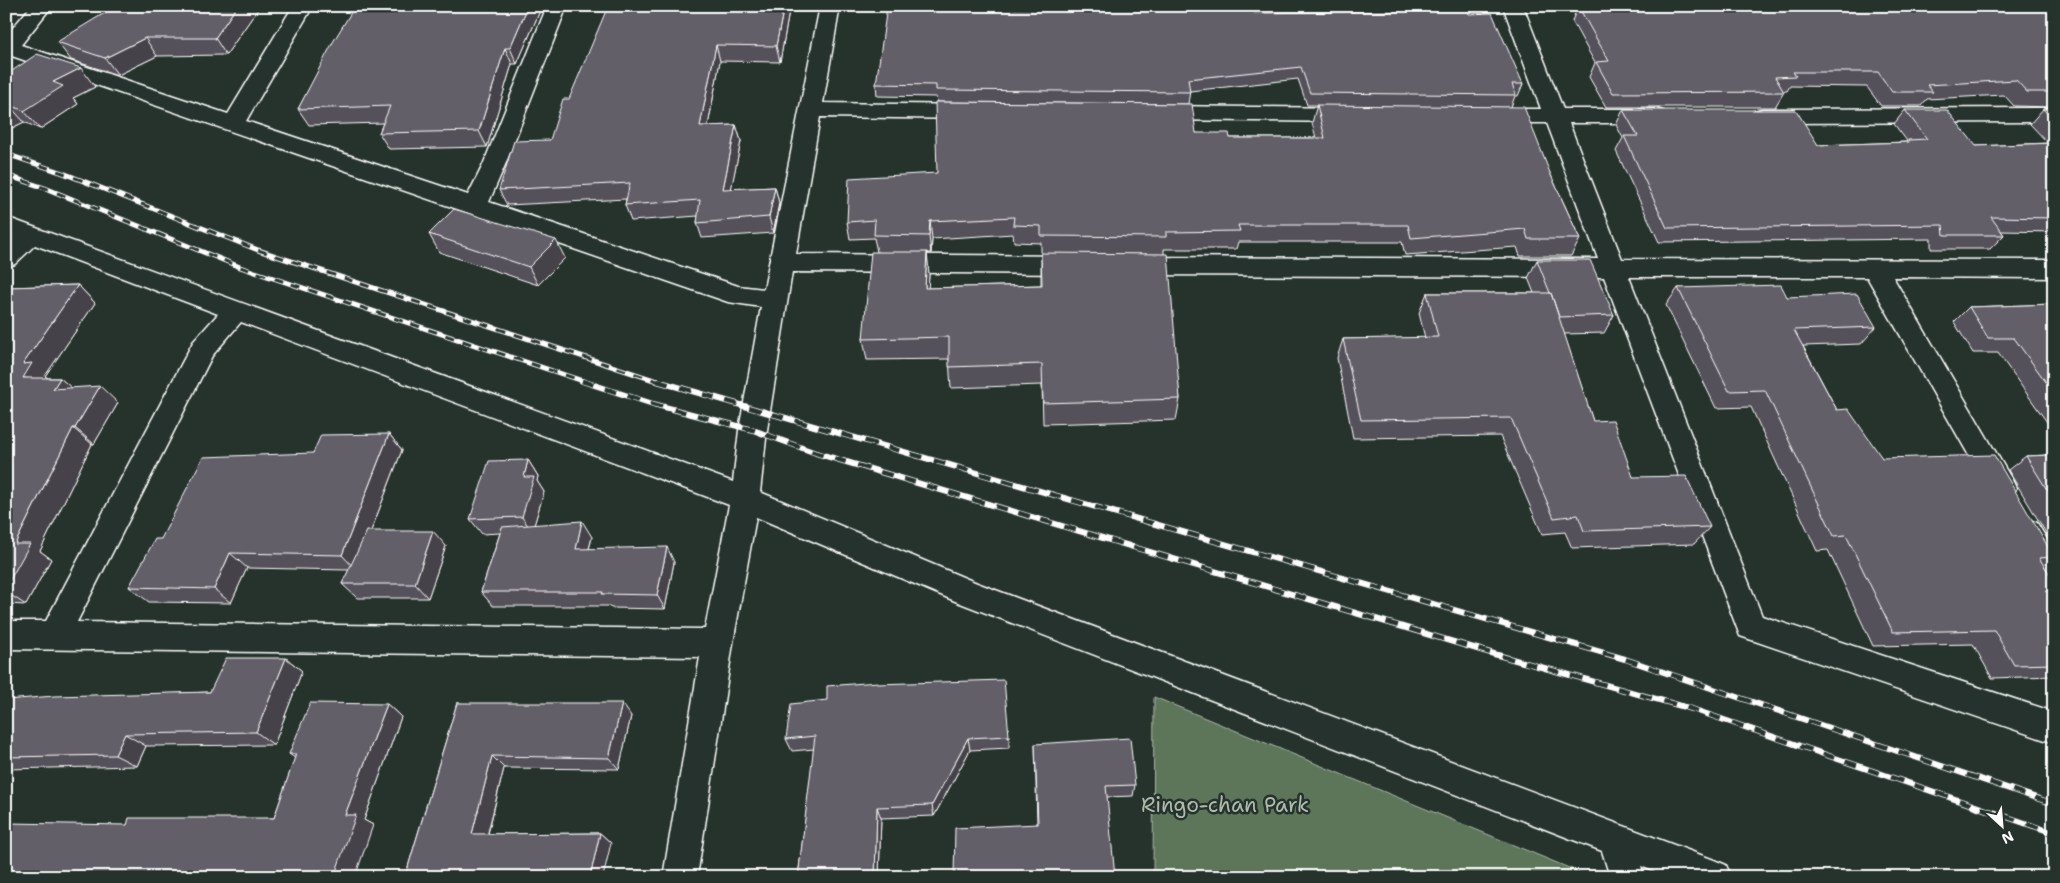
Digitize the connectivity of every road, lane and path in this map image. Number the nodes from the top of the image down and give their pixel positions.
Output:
1 (42, 6) edge
2 (303, 6) edge
3 (556, 6) edge
4 (830, 6) edge
5 (1513, 6) edge
6 (7, 47) edge
7 (810, 110) junction
8 (999, 112) edge
9 (1138, 113) edge
10 (1367, 115) edge
11 (2054, 115) edge
12 (1476, 116) edge
13 (1556, 116) junction
14 (1675, 116) edge
15 (1745, 116) edge
16 (233, 124) junction
17 (475, 206) junction
18 (19, 230) edge
19 (6, 258) edge
20 (782, 263) junction
21 (1614, 269) junction
22 (1875, 269) junction
23 (2054, 269) edge
24 (775, 299) junction
25 (236, 311) junction
26 (745, 499) junction
27 (2054, 578) edge
28 (6, 635) edge
29 (54, 636) junction
30 (718, 643) junction
31 (2054, 728) edge
32 (1616, 839) junction
33 (680, 877) edge
34 (1627, 877) edge
35 (1714, 877) edge

1 - 6 street
2 - 16 street
3 - 17 street
4 - 7 street
5 - 13 street
6 - 16 street
7 - 8 street
7 - 20 street
9 - 10 street
11 - 15 street
12 - 13 street
13 - 14 street
13 - 21 street
16 - 17 street
17 - 24 street
18 - 19 street
18 - 25 street
20 - 21 street
20 - 24 street
21 - 22 street
21 - 31 street
22 - 23 street
22 - 27 street
24 - 26 street
25 - 26 street
25 - 29 street
26 - 30 street
26 - 32 street
28 - 29 street
29 - 30 street
30 - 33 street
32 - 34 street
32 - 35 street

